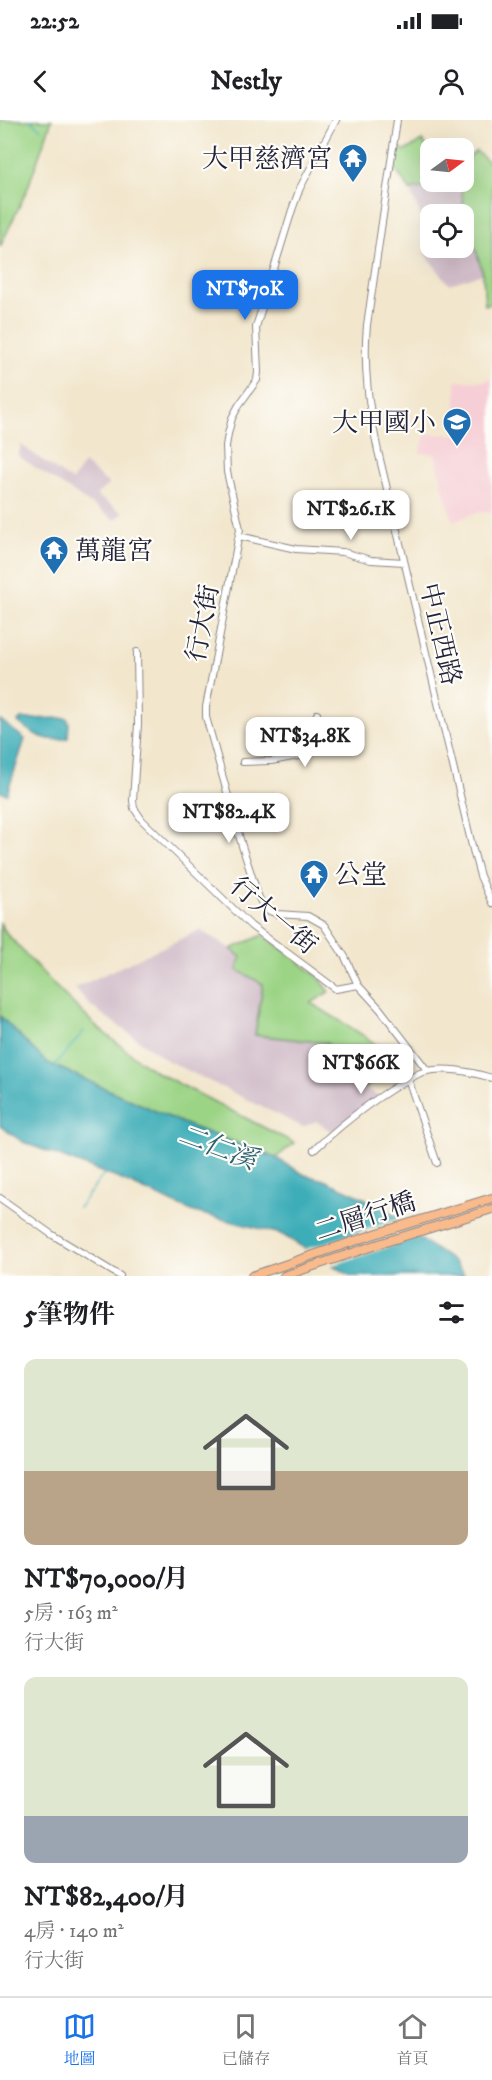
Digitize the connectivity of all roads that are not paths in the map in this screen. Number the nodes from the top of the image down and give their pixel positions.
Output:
1 (336, 120) edge
2 (397, 120) edge
3 (239, 536) junction
4 (404, 562) junction
5 (137, 652) dead end
6 (317, 714) dead end
7 (243, 762) dead end
8 (492, 903) edge
9 (358, 985) junction
10 (428, 1070) junction
11 (492, 1078) edge
12 (408, 1079) junction
13 (314, 1150) dead end
14 (437, 1163) dead end
15 (0, 1197) edge
16 (492, 1198) edge
17 (492, 1209) edge
18 (120, 1276) edge
19 (252, 1276) edge
20 (284, 1276) edge

1 - 3 street, 行大街
2 - 4 street, 中正西路
3 - 4 street
3 - 9 street, 行大街
4 - 8 street, 中正西路
5 - 9 street, 行大一街
6 - 7 street
9 - 10 street, 行大街
10 - 11 street
10 - 12 street
12 - 13 street
12 - 14 street
15 - 18 street
16 - 19 main road, 二層行橋
17 - 20 main road, 二層行橋

